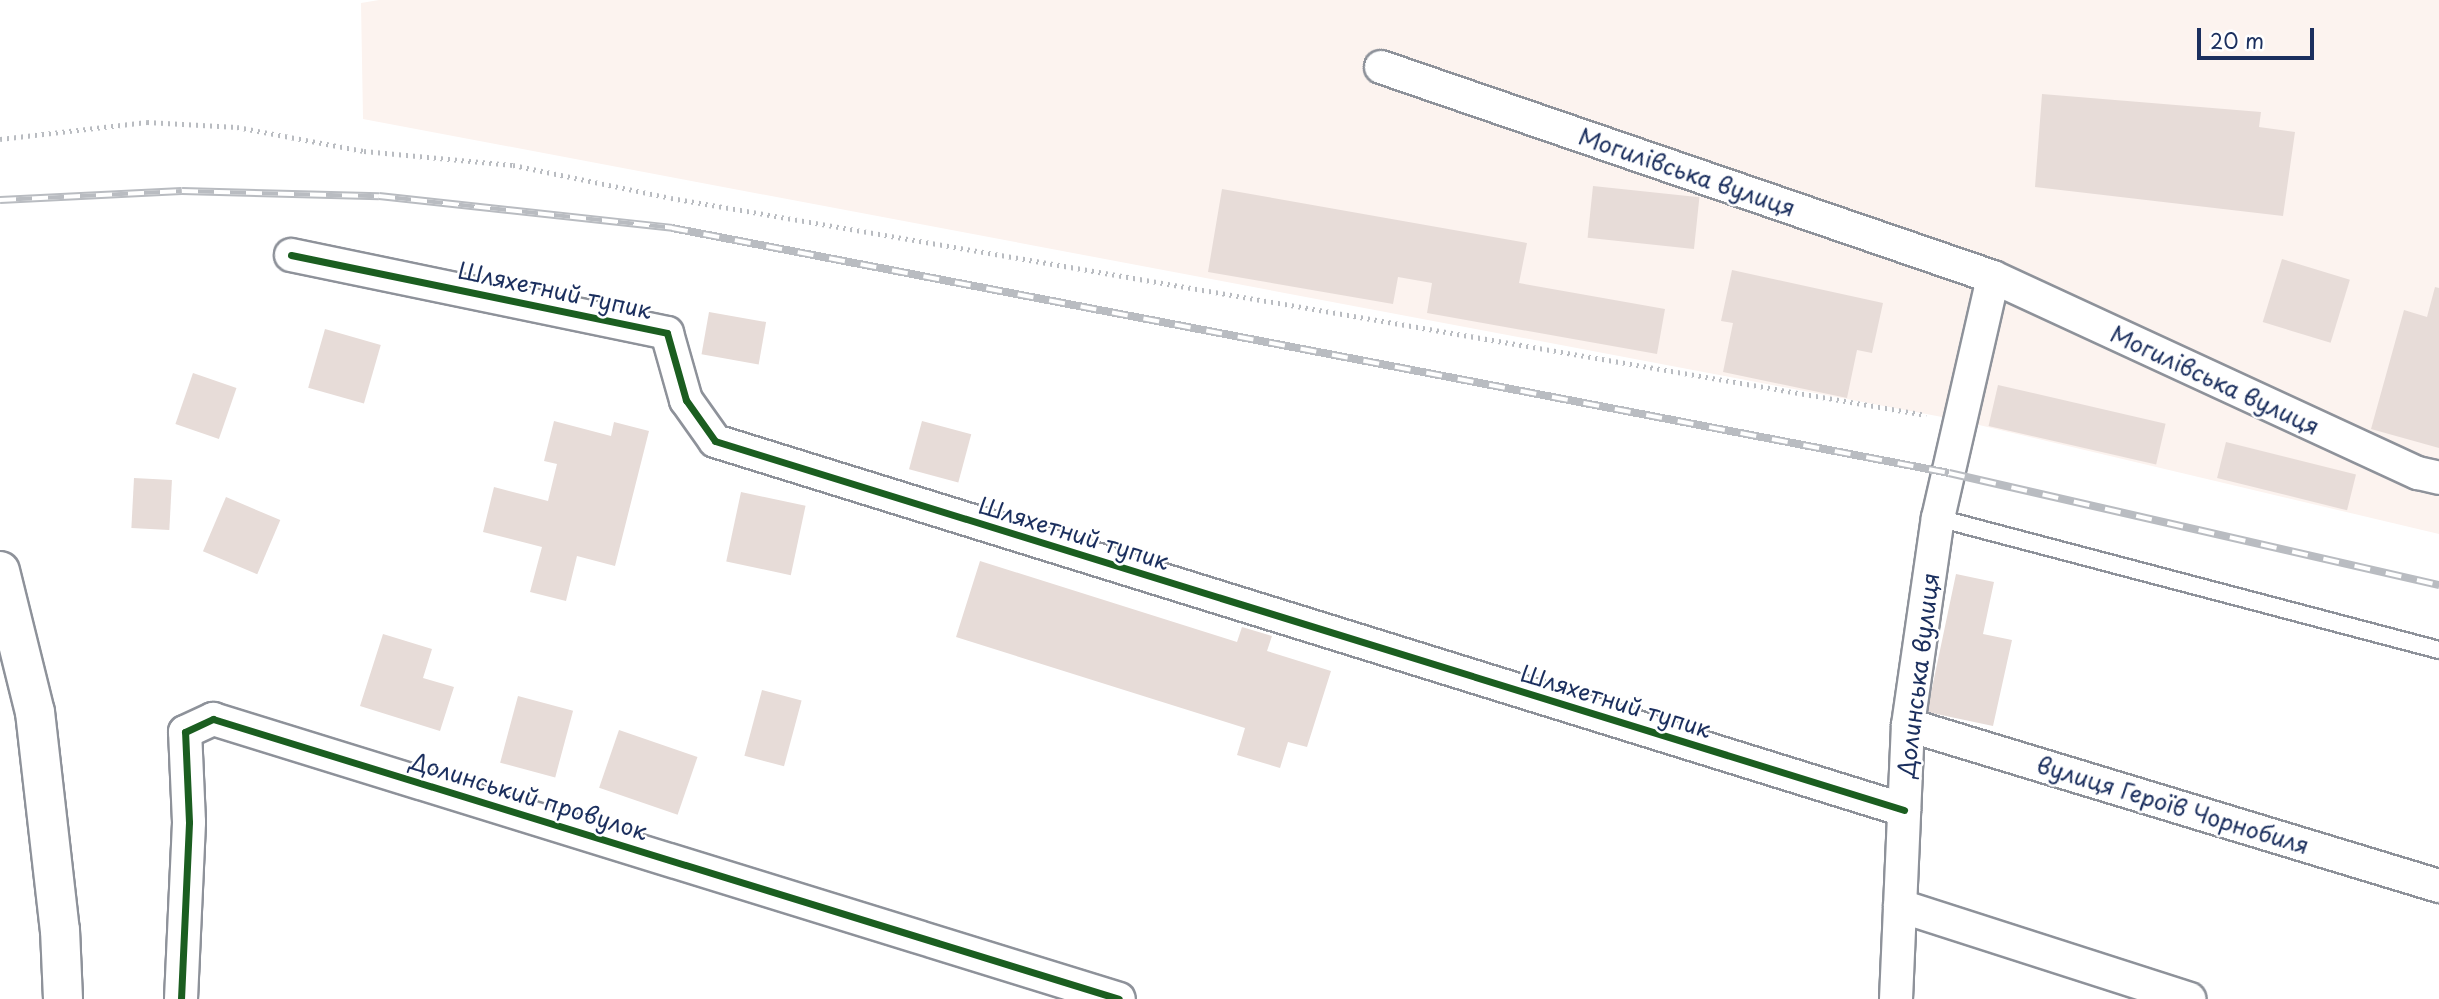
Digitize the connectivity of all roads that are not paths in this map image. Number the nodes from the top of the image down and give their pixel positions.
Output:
1 (1381, 67) dead end
2 (291, 255) dead end
3 (1993, 278) junction
4 (2439, 478) edge
5 (1938, 519) junction
6 (0, 571) edge
7 (2439, 650) edge
8 (1908, 725) junction
9 (1904, 810) junction
10 (2439, 886) edge
11 (1900, 906) junction
12 (63, 999) edge
13 (181, 999) edge
14 (1119, 999) edge
15 (1896, 999) edge
16 (2189, 999) edge

1 - 3 street, Могилівська вулиця
2 - 9 street, Шляхетний тупик
3 - 4 street, Могилівська вулиця
3 - 5 street, Долинська вулиця
5 - 7 lane
5 - 8 street, Долинська вулиця
6 - 12 main road
8 - 9 street, Долинська вулиця
8 - 10 street, вулиця Героїв Чорнобиля
9 - 11 street, Долинська вулиця
11 - 15 street, Долинська вулиця
11 - 16 street
13 - 14 street, Долинський провулок

